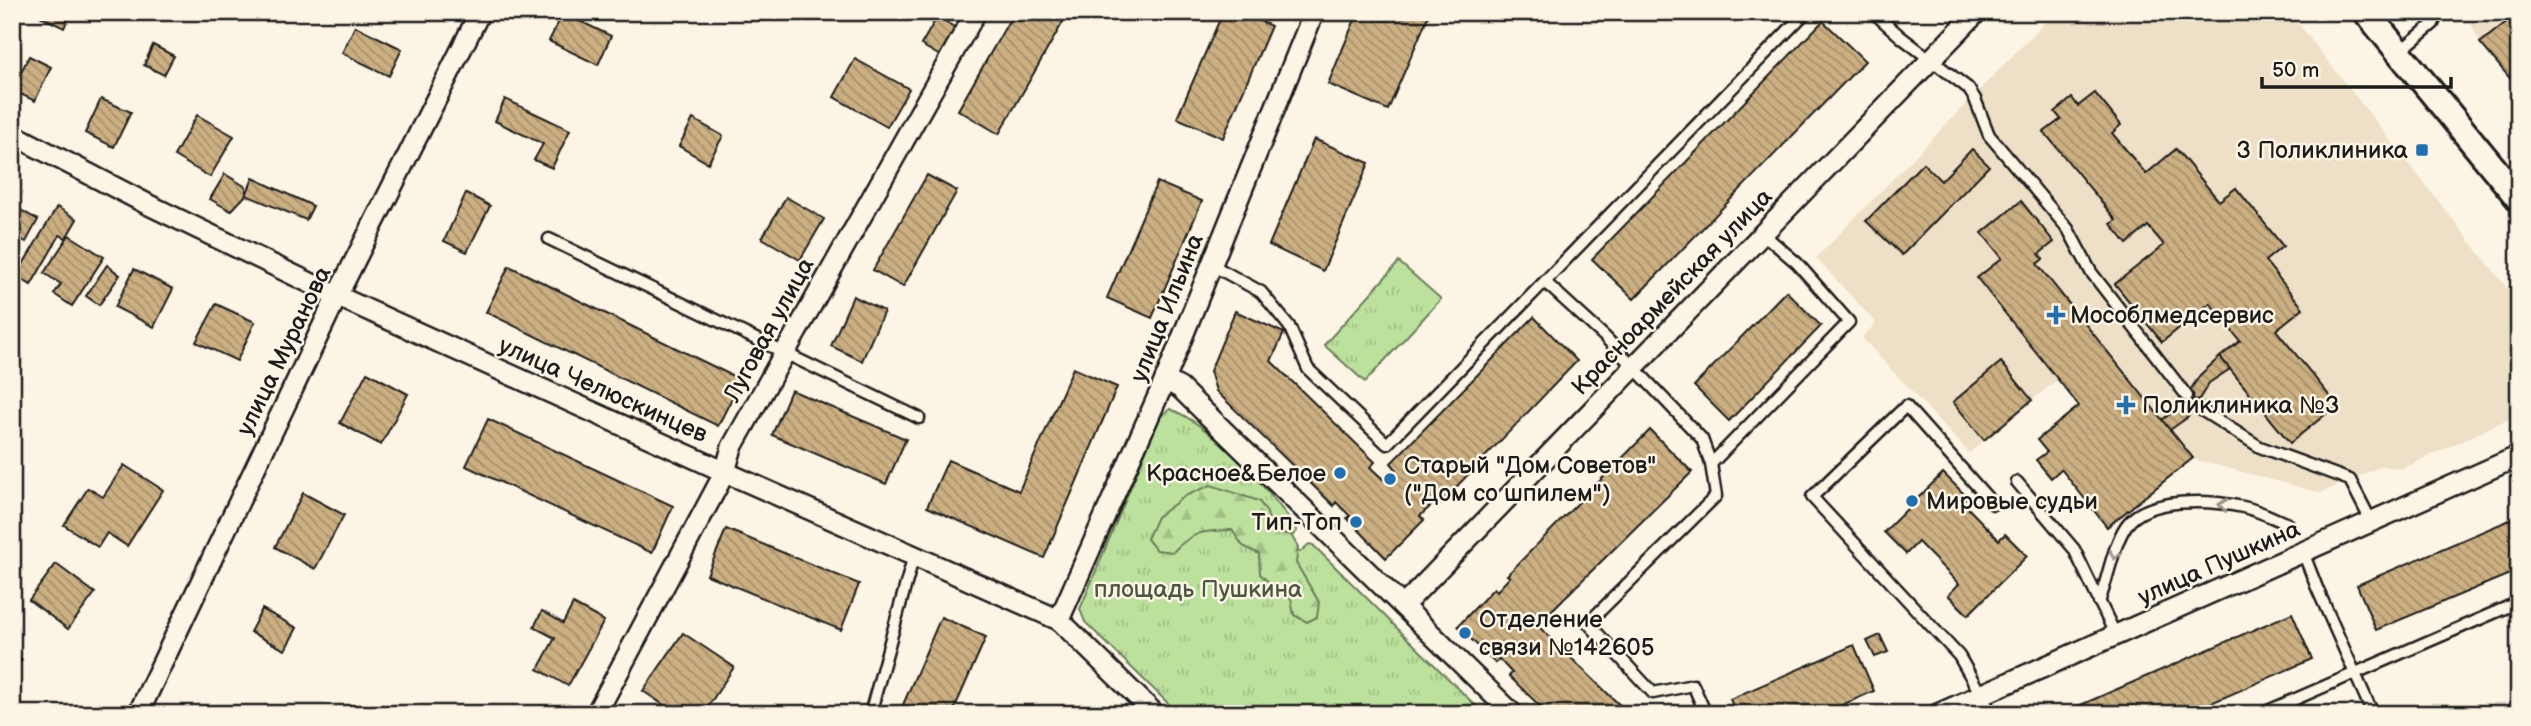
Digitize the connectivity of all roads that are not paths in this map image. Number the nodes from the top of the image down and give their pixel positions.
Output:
1 (480, 12) edge
2 (976, 12) edge
3 (1314, 12) edge
4 (1806, 12) edge
5 (1873, 12) edge
6 (1977, 12) edge
7 (2366, 12) edge
8 (2438, 12) edge
9 (2399, 52) junction
10 (1930, 60) junction
11 (12, 134) edge
12 (2519, 199) edge
13 (1762, 233) junction
14 (550, 239) dead end
15 (1212, 265) junction
16 (1545, 282) junction
17 (337, 296) junction
18 (783, 354) junction
19 (1632, 368) junction
20 (1165, 380) junction
21 (2187, 396) dead end
22 (2195, 406) dead end
23 (919, 418) dead end
24 (2519, 456) edge
25 (1711, 464) junction
26 (724, 472) junction
27 (2017, 482) dead end
28 (1993, 504) dead end
29 (2371, 521) junction
30 (2288, 524) dead end
31 (2303, 552) junction
32 (914, 555) junction
33 (2099, 602) junction
34 (2519, 602) edge
35 (1403, 606) junction
36 (1059, 620) junction
37 (2116, 636) junction
38 (2356, 673) junction
39 (1982, 694) junction
40 (138, 714) edge
41 (596, 714) edge
42 (870, 714) edge
43 (1155, 714) edge
44 (1513, 714) edge
45 (1706, 714) edge
46 (1938, 714) edge
47 (1992, 714) edge
48 (2261, 714) edge
49 (2373, 714) edge

1 - 17 street, улица Муранова
2 - 18 street, Луговая улица
3 - 15 street, улица Ильина
4 - 16 lane
5 - 10 lane
6 - 10 street, Красноармейская улица
7 - 9 street
8 - 9 lane
9 - 12 street
10 - 13 street, Красноармейская улица
10 - 21 lane
11 - 17 street, улица Челюскинцев
13 - 19 street, Красноармейская улица
13 - 25 lane
14 - 18 lane
15 - 16 lane
15 - 20 street, улица Ильина
16 - 19 lane
17 - 26 street, улица Челюскинцев
17 - 40 street, улица Муранова
18 - 23 lane
18 - 26 street, Луговая улица
19 - 25 lane
19 - 35 street, Красноармейская улица
20 - 35 street
20 - 36 street, улица Ильина
22 - 29 lane
24 - 29 street, улица Пушкина
25 - 45 lane
26 - 32 street, улица Челюскинцев
26 - 41 street, Луговая улица
27 - 33 lane
28 - 39 lane
29 - 31 street, улица Пушкина
30 -> 33 lane
31 - 37 street, улица Пушкина
31 - 38 lane
32 - 36 street, улица Челюскинцев
32 - 42 lane
33 - 37 lane
34 - 38 lane
35 - 44 street
36 - 43 street, улица Челюскинцев
37 - 39 street, улица Пушкина
38 - 48 lane
38 - 49 lane
39 - 46 street, улица Пушкина
39 - 47 lane

